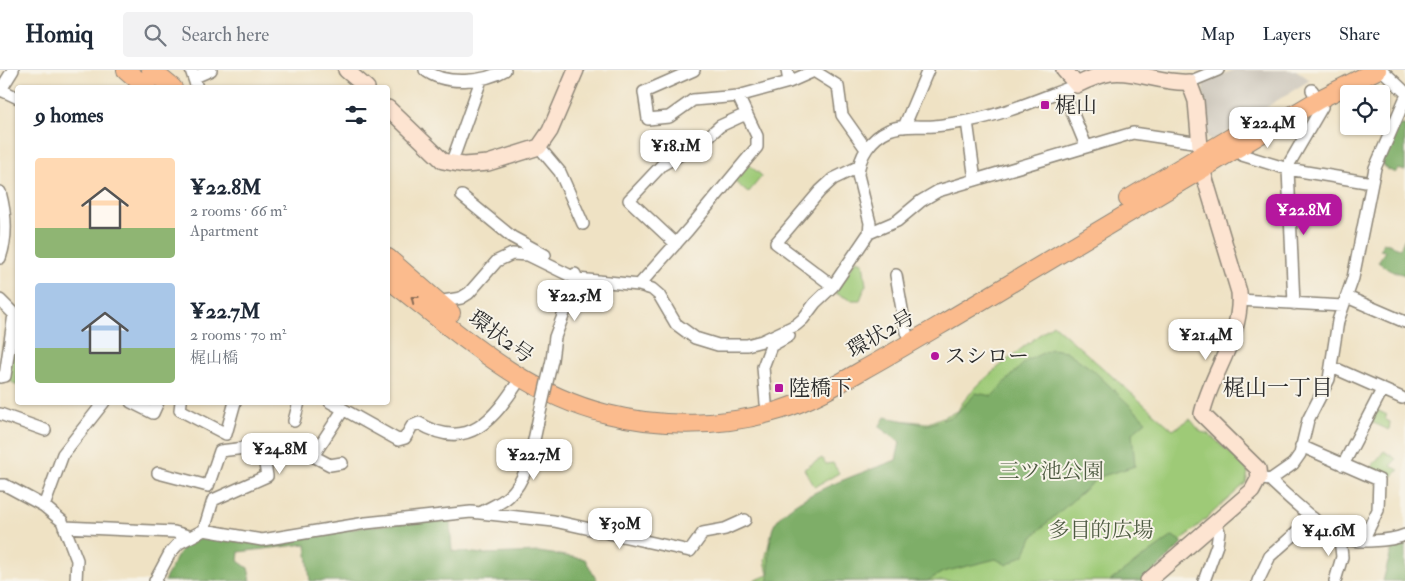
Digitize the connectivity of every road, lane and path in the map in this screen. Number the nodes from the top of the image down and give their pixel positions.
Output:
1 (13, 70) edge
2 (126, 70) edge
3 (151, 70) edge
4 (211, 70) edge
5 (346, 70) edge
6 (425, 70) edge
7 (505, 70) edge
8 (576, 70) edge
9 (694, 70) edge
10 (786, 70) edge
11 (928, 70) edge
12 (1064, 70) edge
13 (1218, 70) edge
14 (1350, 70) edge
15 (1376, 70) edge
16 (1382, 70) edge
17 (1133, 72) edge
18 (195, 78) edge
19 (481, 80) junction
20 (789, 82) junction
21 (1189, 82) junction
22 (144, 85) edge
23 (169, 85) edge
24 (364, 85) edge
25 (1070, 87) junction
26 (0, 91) edge
27 (1405, 92) edge
28 (1315, 95) junction
29 (738, 96) junction
30 (15, 97) edge
31 (1405, 99) edge
32 (390, 110) edge
33 (746, 114) junction
34 (967, 121) junction
35 (904, 126) junction
36 (1086, 146) junction
37 (539, 147) junction
38 (1237, 147) junction
39 (866, 149) junction
40 (1201, 156) junction
41 (451, 164) junction
42 (858, 167) junction
43 (1287, 169) junction
44 (975, 180) junction
45 (1372, 183) junction
46 (0, 192) edge
47 (462, 196) dead end
48 (583, 224) dead end
49 (869, 233) junction
50 (776, 243) junction
51 (676, 244) junction
52 (768, 252) dead end
53 (0, 258) edge
54 (390, 260) edge
55 (896, 275) dead end
56 (577, 279) junction
57 (390, 281) edge
58 (639, 285) junction
59 (833, 286) junction
60 (0, 300) edge
61 (1239, 300) junction
62 (437, 302) junction
63 (1345, 302) junction
64 (1294, 304) junction
65 (803, 319) junction
66 (1405, 322) edge
67 (906, 332) junction
68 (1332, 367) junction
69 (0, 377) edge
70 (520, 379) junction
71 (1382, 390) junction
72 (1402, 398) dead end
73 (766, 403) junction
74 (102, 405) edge
75 (137, 405) edge
76 (157, 405) edge
77 (181, 405) edge
78 (235, 405) edge
79 (298, 405) edge
80 (335, 405) edge
81 (343, 410) junction
82 (0, 414) edge
83 (294, 421) dead end
84 (45, 430) dead end
85 (1301, 446) junction
86 (342, 462) dead end
87 (1343, 465) junction
88 (158, 473) dead end
89 (1265, 479) junction
90 (0, 485) edge
91 (44, 506) junction
92 (482, 512) junction
93 (1313, 518) junction
94 (745, 520) dead end
95 (1213, 525) junction
96 (64, 527) junction
97 (204, 530) junction
98 (1405, 535) edge
99 (188, 536) junction
100 (1340, 538) junction
101 (1366, 540) junction
102 (76, 581) edge
103 (155, 581) edge
104 (1148, 581) edge
105 (1204, 581) edge
106 (1258, 581) edge
107 (1335, 581) edge

1 - 26 street
2 - 22 main road
3 - 23 main road
4 - 18 street
5 - 24 street
6 - 19 street
7 - 19 street
8 - 37 street
9 - 29 street
10 - 20 street
11 - 35 street
12 - 25 street
13 - 21 street
14 - 28 main road, 環状2号
15 - 28 main road, 環状2号
16 - 27 street
17 - 21 street
17 - 25 street
19 - 41 street
20 - 29 street
20 - 39 street
21 - 40 street
25 - 34 street
25 - 36 street
26 - 30 street
28 - 38 main road, 環状2号
28 - 40 main road, 環状2号
28 - 43 street
29 - 33 street
31 - 45 street
32 - 41 street
33 - 51 street
33 - 51 street
34 - 35 street
34 - 44 street
35 - 39 street
36 - 40 street
36 - 44 street
37 - 41 street
37 - 48 street
38 - 40 main road, 環状2号
38 - 43 street
39 - 42 street
40 - 61 street
40 - 67 main road, 環状2号
40 - 70 main road, 環状2号
42 - 49 street
42 - 50 street
43 - 45 street
43 - 64 street
44 - 49 street
45 - 63 street
46 - 53 street
47 - 56 street
49 - 59 street
50 - 52 street
50 - 59 street
51 - 58 street
54 - 62 main road, 環状2号
55 - 67 street
56 - 58 street
56 - 62 street
56 - 92 street, bridge
70 -> 57 main road, 環状2号
58 - 65 street
59 - 65 street
60 - 69 street
61 - 64 street
61 - 89 street
62 - 73 main road, 環状2号
63 - 64 street
63 - 66 street
63 - 68 street
65 - 73 street
67 - 73 main road, 環状2号
68 - 71 street
68 - 85 street
70 - 81 street
71 - 72 street
71 - 87 street
74 - 91 street
75 - 76 street
77 - 78 street
79 - 83 street
80 - 81 street
81 - 86 street
82 - 84 street
85 - 87 street
85 - 89 street
87 - 101 street
88 - 97 street
89 - 93 street
89 - 95 street
90 - 91 street
91 - 96 street
92 - 94 street
92 - 97 street
93 - 100 street
93 - 106 street
95 - 104 street
95 - 105 street
96 - 99 street
96 - 102 street
97 - 99 street
98 - 101 street
99 - 103 street
100 - 101 street
100 - 107 street

